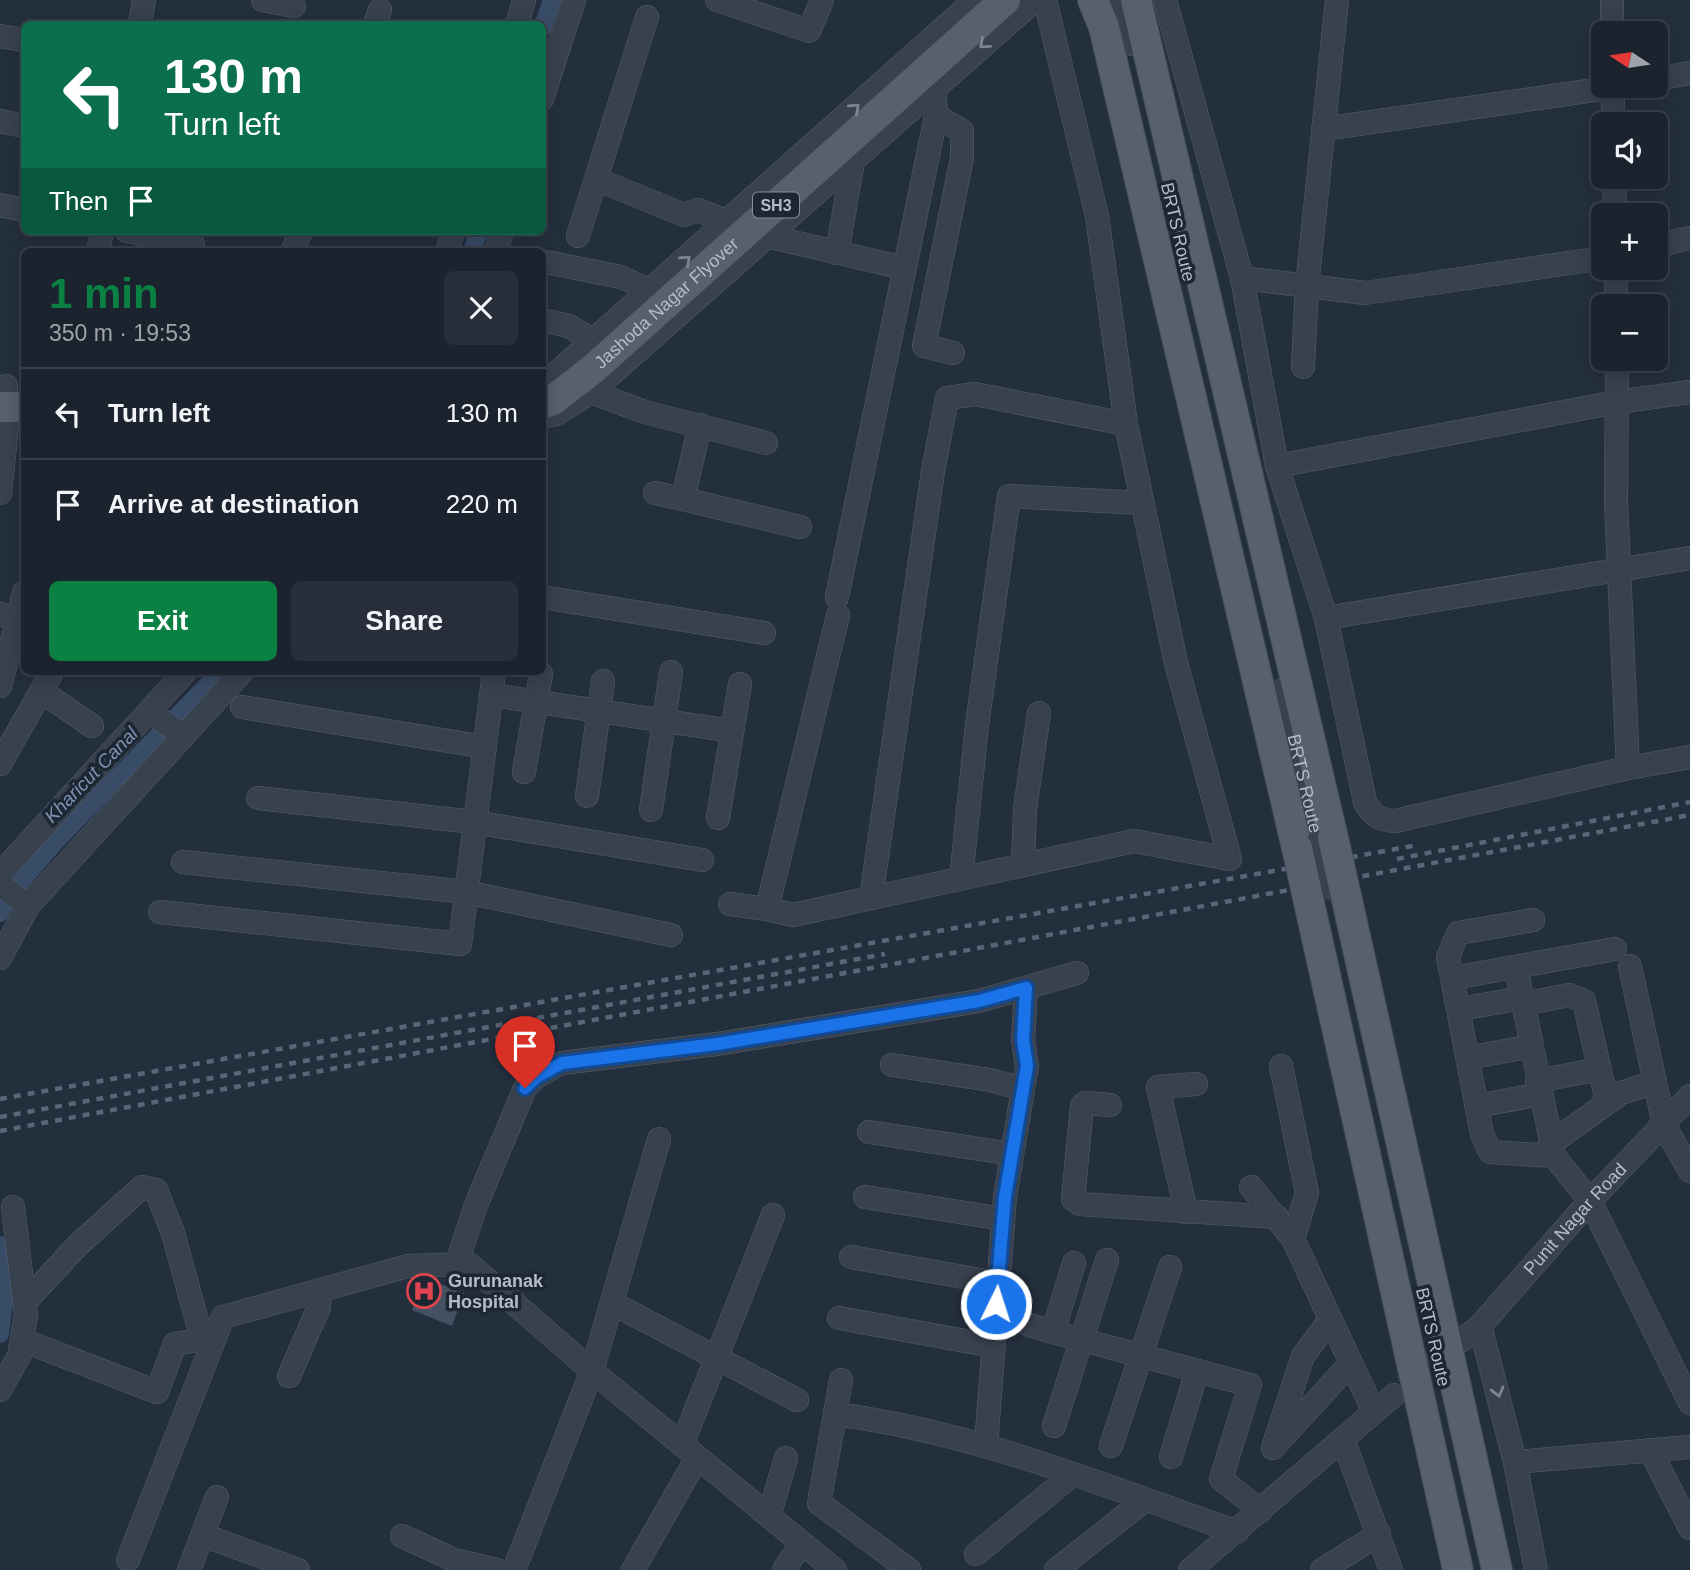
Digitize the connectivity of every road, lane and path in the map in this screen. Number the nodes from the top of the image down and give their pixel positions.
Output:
1 (144, 0) edge
2 (263, 0) edge
3 (524, 0) edge
4 (574, 0) edge
5 (717, 0) edge
6 (821, 0) edge
7 (975, 0) edge
8 (1004, 0) edge
9 (1035, 0) edge
10 (1045, 0) edge
11 (1093, 0) edge
12 (1108, 0) edge
13 (1118, 0) edge
14 (1136, 0) edge
15 (1165, 0) edge
16 (1337, 0) edge
17 (1612, 0) edge
18 (294, 6) dead end
19 (646, 17) dead end
20 (140, 21) edge
21 (518, 21) edge
22 (1612, 21) edge
23 (0, 36) edge
24 (21, 40) edge
25 (1690, 73) edge
26 (1668, 77) edge
27 (546, 87) edge
28 (934, 89) junction
29 (1591, 90) edge
30 (936, 117) junction
31 (0, 121) edge
32 (21, 125) edge
33 (1323, 129) junction
34 (853, 160) junction
35 (596, 179) junction
36 (0, 205) edge
37 (21, 209) edge
38 (728, 222) junction
39 (147, 235) edge
40 (578, 236) dead end
41 (767, 236) junction
42 (1690, 238) edge
43 (1668, 243) edge
44 (193, 244) dead end
45 (837, 253) junction
46 (1591, 260) edge
47 (546, 262) dead end
48 (904, 268) junction
49 (1242, 278) junction
50 (1307, 286) junction
51 (651, 290) junction
52 (546, 321) edge
53 (594, 341) junction
54 (953, 353) dead end
55 (1303, 367) dead end
56 (1617, 371) edge
57 (546, 383) edge
58 (1690, 391) edge
59 (591, 392) junction
60 (10, 397) edge
61 (1618, 402) junction
62 (546, 403) edge
63 (546, 416) edge
64 (1126, 424) junction
65 (700, 425) junction
66 (766, 443) dead end
67 (1277, 466) junction
68 (9, 483) edge
69 (655, 493) dead end
70 (683, 499) junction
71 (1142, 503) junction
72 (800, 527) dead end
73 (1690, 558) edge
74 (1619, 568) junction
75 (21, 597) edge
76 (546, 598) edge
77 (9, 616) edge
78 (1326, 618) junction
79 (764, 633) dead end
80 (671, 672) dead end
81 (182, 675) edge
82 (239, 675) edge
83 (541, 675) edge
84 (489, 679) edge
85 (603, 681) dead end
86 (47, 682) edge
87 (740, 684) dead end
88 (0, 686) edge
89 (536, 701) junction
90 (242, 707) dead end
91 (600, 710) junction
92 (149, 711) junction
93 (1039, 713) dead end
94 (663, 720) junction
95 (92, 726) dead end
96 (732, 732) junction
97 (184, 736) junction
98 (485, 747) junction
99 (1690, 757) edge
100 (0, 764) edge
101 (1629, 768) junction
102 (524, 772) dead end
103 (587, 796) dead end
104 (258, 798) dead end
105 (651, 810) dead end
106 (718, 818) dead end
107 (474, 822) junction
108 (1314, 843) junction
109 (702, 860) dead end
110 (183, 862) dead end
111 (1023, 865) junction
112 (0, 874) edge
113 (961, 879) junction
114 (0, 884) edge
115 (466, 892) junction
116 (871, 898) junction
117 (26, 904) junction
118 (730, 904) dead end
119 (767, 909) junction
120 (160, 912) dead end
121 (1330, 912) junction
122 (1533, 920) dead end
123 (671, 935) dead end
124 (1615, 949) dead end
125 (0, 958) edge
126 (1630, 966) dead end
127 (1516, 967) junction
128 (1077, 973) dead end
129 (1453, 978) junction
130 (1026, 988) junction
131 (1522, 1001) junction
132 (1460, 1009) junction
133 (1531, 1046) junction
134 (1468, 1058) junction
135 (892, 1065) dead end
136 (1281, 1066) dead end
137 (1600, 1069) junction
138 (1655, 1082) junction
139 (1196, 1084) dead end
140 (1539, 1088) junction
141 (1023, 1089) junction
142 (1690, 1096) edge
143 (1607, 1102) junction
144 (1110, 1105) dead end
145 (1477, 1106) junction
146 (1664, 1125) junction
147 (869, 1132) dead end
148 (659, 1139) dead end
149 (1552, 1150) junction
150 (1012, 1154) junction
151 (1690, 1171) edge
152 (1251, 1187) dead end
153 (865, 1197) dead end
154 (1590, 1201) junction
155 (13, 1207) dead end
156 (1186, 1212) junction
157 (773, 1215) dead end
158 (1278, 1217) junction
159 (1003, 1219) junction
160 (1293, 1239) junction
161 (850, 1257) dead end
162 (1107, 1260) dead end
163 (1074, 1263) dead end
164 (456, 1265) junction
165 (1170, 1267) dead end
166 (997, 1283) junction
167 (320, 1290) junction
168 (25, 1301) junction
169 (612, 1303) junction
170 (839, 1318) dead end
171 (1329, 1321) junction
172 (1029, 1325) dead end
173 (1480, 1326) junction
174 (1053, 1332) junction
175 (209, 1338) junction
176 (22, 1340) junction
177 (1082, 1340) junction
178 (1462, 1340) tunnel mouth
179 (993, 1346) junction
180 (715, 1356) junction
181 (1141, 1356) junction
182 (1350, 1364) junction
183 (592, 1371) junction
184 (1197, 1371) junction
185 (289, 1376) dead end
186 (841, 1380) dead end
187 (0, 1390) edge
188 (1394, 1395) tunnel mouth
189 (797, 1400) dead end
190 (1690, 1403) edge
191 (1374, 1412) junction
192 (835, 1414) junction
193 (1054, 1426) dead end
194 (1343, 1440) junction
195 (986, 1445) junction
196 (1111, 1446) dead end
197 (1690, 1447) edge
198 (1650, 1450) junction
199 (689, 1451) junction
200 (1171, 1457) dead end
201 (786, 1458) dead end
202 (1515, 1462) junction
203 (1072, 1475) junction
204 (217, 1497) dead end
205 (1145, 1500) junction
206 (1261, 1511) junction
207 (769, 1516) junction
208 (1690, 1528) edge
209 (1237, 1532) junction
210 (1379, 1534) junction
211 (203, 1535) junction
212 (402, 1536) dead end
213 (802, 1543) junction
214 (976, 1554) dead end
215 (128, 1560) dead end
216 (189, 1570) edge
217 (298, 1570) edge
218 (497, 1570) edge
219 (514, 1570) edge
220 (633, 1570) edge
221 (784, 1570) edge
222 (835, 1570) edge
223 (909, 1570) edge
224 (1056, 1570) edge
225 (1190, 1570) edge
226 (1322, 1570) edge
227 (1391, 1570) edge
228 (1458, 1570) edge
229 (1471, 1570) edge
230 (1486, 1570) edge
231 (1497, 1570) edge
232 (1536, 1570) edge

1 - 20 street
2 - 18 street
3 - 21 street
4 - 27 street
5 - 6 street
38 -> 7 street, SH3
8 - 62 main road, Jashoda Nagar Flyover / SH3
9 -> 28 street
10 - 64 street
11 - 108 main road
12 - 108 street, BRTS Route
13 - 108 street, BRTS Route
14 - 108 main road
15 - 49 street
16 - 33 street
17 - 22 street
19 - 35 street
23 - 24 street
25 - 26 street
28 - 30 street
28 - 34 street, SH3
29 - 33 street
30 - 48 street
30 - 54 street
31 - 32 street
33 - 50 street
34 - 41 street, SH3
34 - 45 street
35 - 38 street
35 - 40 street
36 - 37 street
51 -> 38 street, SH3
39 - 44 street
41 - 45 street
41 - 59 street, SH3
42 - 43 street
45 - 48 street
46 - 50 street
47 - 51 street
48 - 119 street
49 - 50 street
49 - 67 street
50 - 55 street
51 - 53 street, SH3
52 - 53 street
53 - 57 street, SH3
56 - 61 street
58 - 61 street
59 - 63 street, SH3
59 - 65 street
60 - 68 street
61 - 67 street
61 - 74 street
64 - 71 street
64 - 116 street
65 - 66 street
65 - 70 street
67 - 78 street
69 - 70 street
70 - 72 street
71 - 111 street
71 - 113 street
73 - 74 street
74 - 78 street
74 - 101 street
75 - 77 street
76 - 79 street
77 - 88 street
78 - 101 street
80 - 94 street
81 - 92 street
82 - 97 street
83 - 89 street
84 - 89 street
84 - 98 street
85 - 91 street
86 - 95 street
86 - 100 street
87 - 96 street
89 - 91 street
89 - 102 street
90 - 98 street
91 - 94 street
91 - 103 street
92 - 97 street
92 - 112 street
93 - 111 street
94 - 96 street
94 - 105 street
96 - 106 street
97 - 117 street
98 - 107 street
99 - 101 street
104 - 107 street
107 - 109 street
107 - 115 street
108 - 121 main road, bridge
110 - 115 street
111 - 113 street
113 - 116 street
114 - 117 street
115 - 120 street
115 - 123 street
116 - 119 street
117 - 125 street
118 - 119 street
121 - 228 main road
121 - 229 street, BRTS Route
121 - 230 street, BRTS Route
121 - 231 main road
122 - 129 street
124 - 127 street
126 - 138 street
127 - 129 street
127 - 131 street
128 - 130 street
129 - 132 street
130 - 141 street
130 - 164 street
131 - 132 street
131 - 133 street
131 - 137 street
132 - 134 street
133 - 134 street
133 - 140 street
134 - 145 street
135 - 141 street
136 - 160 street
137 - 140 street
137 - 143 street
138 - 143 street
138 - 146 street
139 - 156 street
140 - 145 street
140 - 149 street
141 - 150 street
142 - 146 street, Punit Nagar Road
143 - 149 street
144 - 156 street
145 - 149 street
146 - 151 street
146 - 154 street, Punit Nagar Road
147 - 150 street
148 - 169 street
149 - 154 street
150 - 159 street
152 - 158 street
153 - 159 street
154 - 173 street, Punit Nagar Road
154 - 190 street
155 - 168 street
156 - 158 street
157 - 180 street
158 - 160 street
159 - 166 street
160 - 171 street
161 - 166 street
162 - 177 street
163 - 174 street
164 - 167 street
164 - 183 street
165 - 181 street
166 - 179 street
167 - 175 street
167 - 185 street
168 - 175 street
168 - 176 street
169 - 180 street
169 - 183 street
170 - 179 street
171 - 182 street
171 - 182 street
172 - 174 street
173 - 178 street, Punit Nagar Road
173 -> 202 street
174 - 177 street
175 - 176 street
175 - 215 street
176 - 187 street
177 - 181 street
177 - 193 street
179 - 195 street
180 - 189 street
180 - 199 street
181 - 184 street
181 - 196 street
182 - 191 street
183 - 199 street
183 - 219 street
184 - 200 street
184 - 206 street
186 - 192 street
188 - 191 street
191 - 194 street
192 - 195 street
192 - 223 street
194 - 206 street
194 - 210 street
195 - 203 street
197 - 198 street
198 - 202 street
198 - 208 street
199 - 207 street
199 - 220 street
201 - 207 street
202 - 232 street
203 - 205 street
203 - 214 street
204 - 211 street
205 - 209 street
205 - 224 street
206 - 209 street
207 - 213 street
209 - 225 street
210 - 226 street
210 - 227 street
211 - 216 street
211 - 217 street
212 - 218 street
213 - 221 street
213 - 222 street

